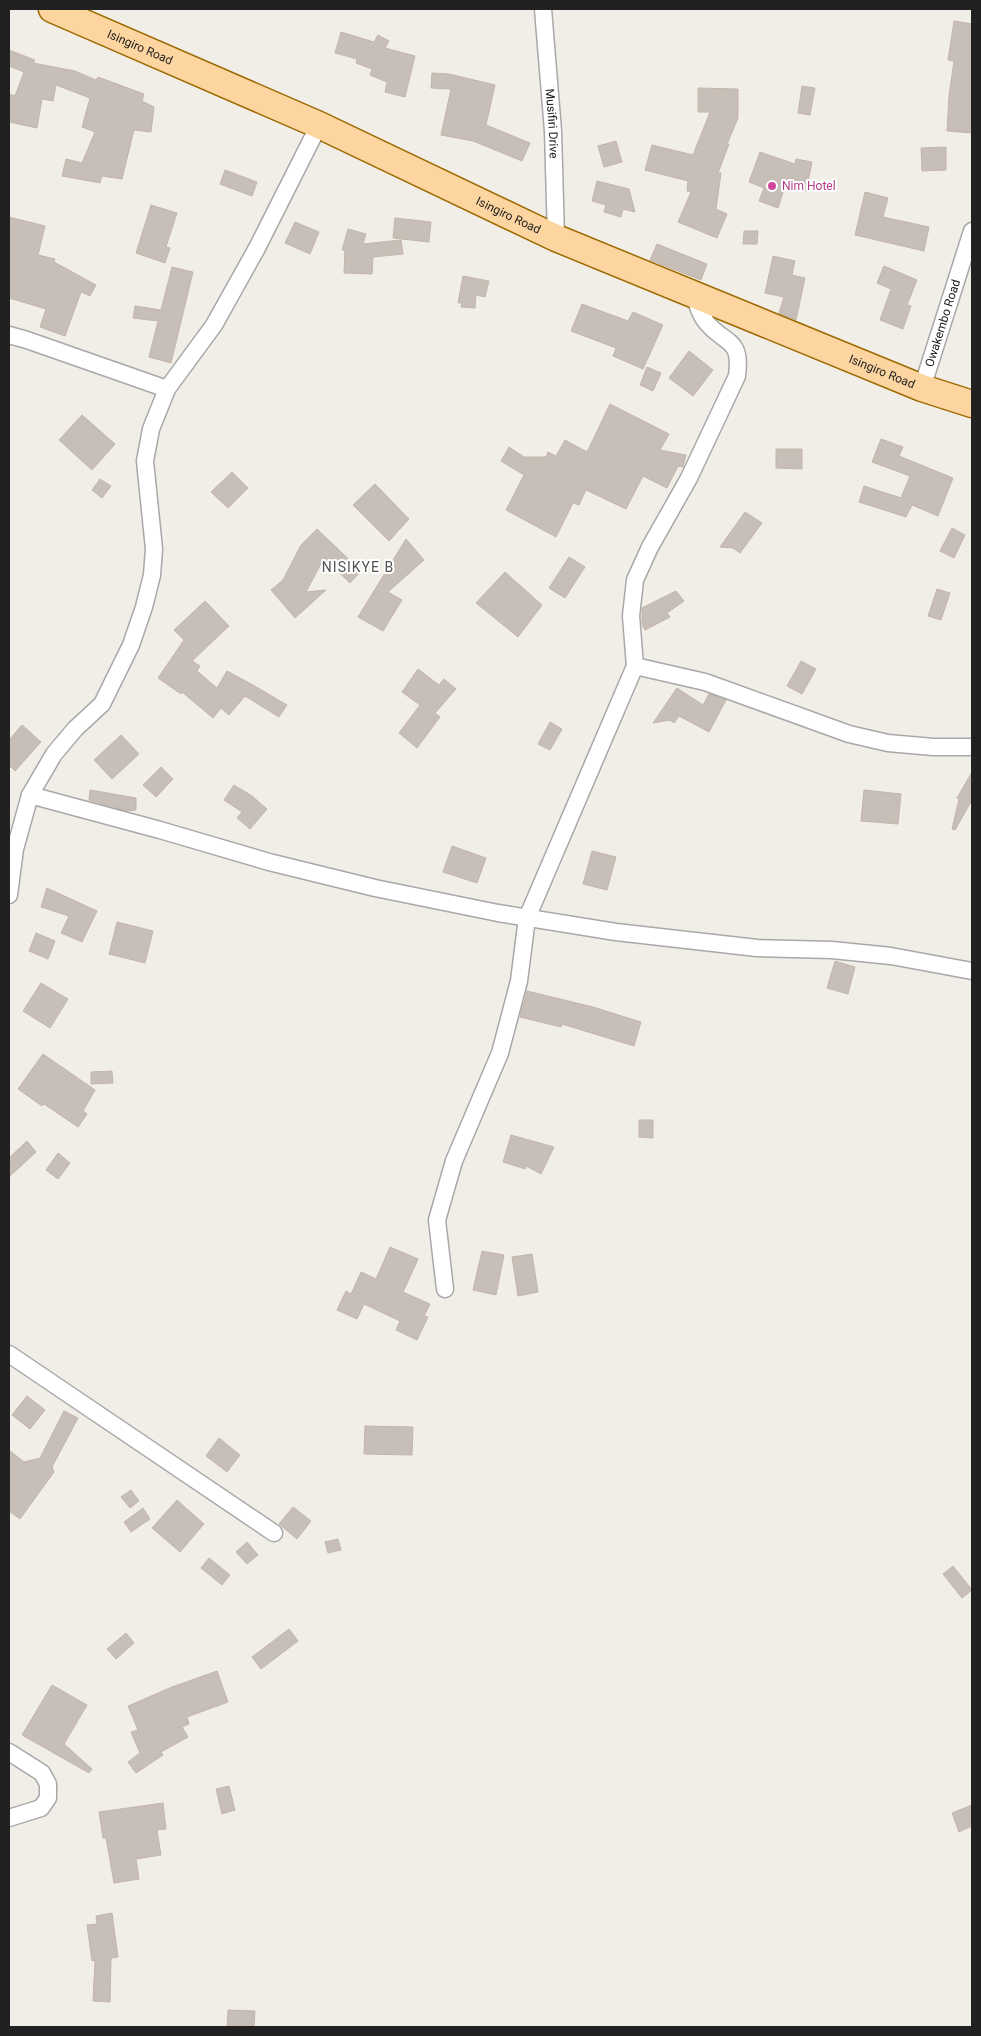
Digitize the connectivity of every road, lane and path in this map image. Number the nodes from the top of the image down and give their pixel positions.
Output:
1 (52, 9) edge
2 (543, 9) edge
3 (319, 125) junction
4 (972, 231) edge
5 (556, 238) junction
6 (694, 294) junction
7 (9, 335) edge
8 (922, 388) junction
9 (167, 389) junction
10 (972, 404) edge
11 (635, 666) junction
12 (972, 747) edge
13 (30, 795) junction
14 (12, 844) edge
15 (9, 894) edge
16 (527, 918) junction
17 (972, 971) edge
18 (445, 1290) dead end
19 (9, 1354) edge
20 (274, 1533) dead end
21 (9, 1752) edge
22 (9, 1818) edge

1 - 3 main road, Isingiro Road
2 - 5 street, Musifiri Drive
3 - 5 main road, Isingiro Road
3 - 9 street
4 - 8 street, Owakembo Road
5 - 6 main road, Isingiro Road
6 - 8 main road, Isingiro Road
6 - 11 street
7 - 9 street
8 - 10 main road, Isingiro Road
9 - 13 street
11 - 12 street
11 - 16 street
13 - 14 street
13 - 16 street
14 - 15 street
16 - 17 street
16 - 18 street
19 - 20 street
21 - 22 street

